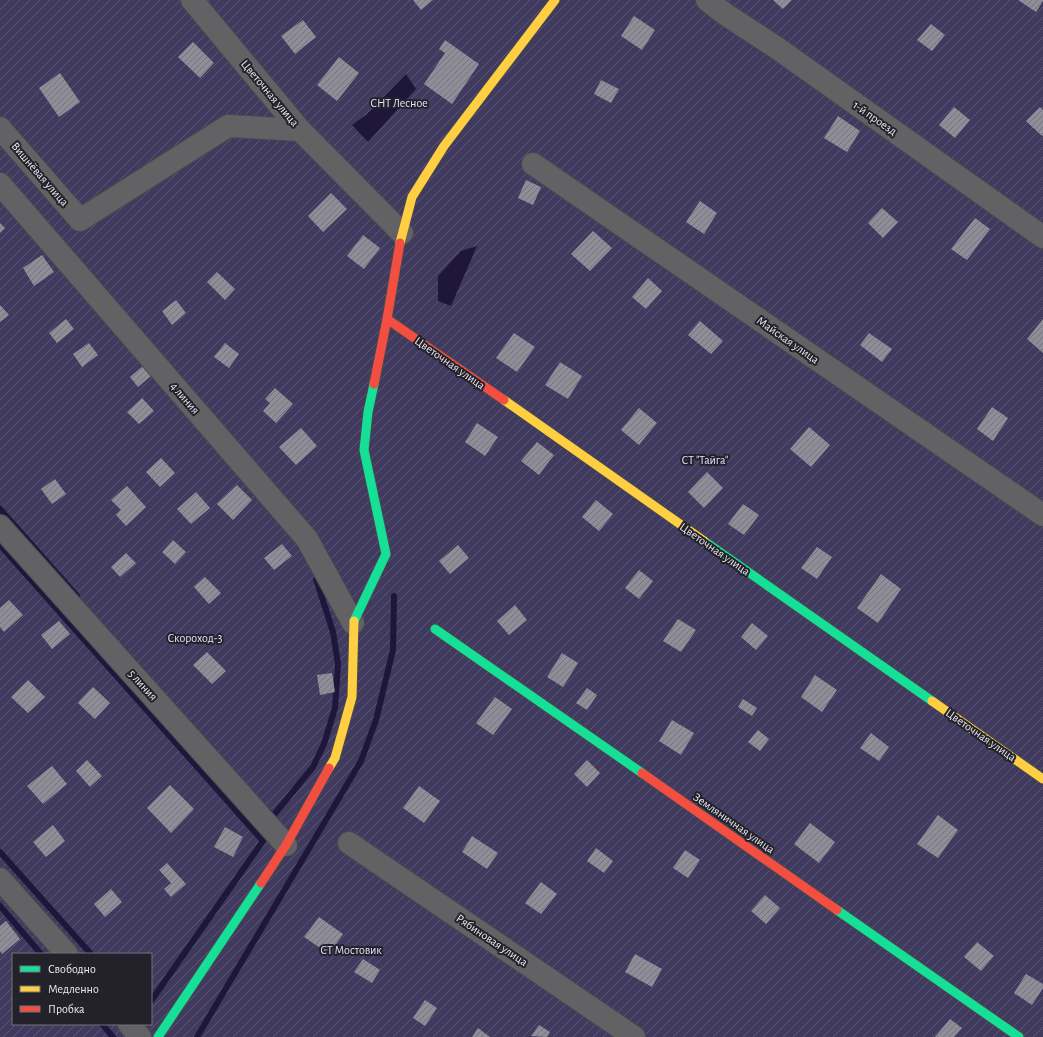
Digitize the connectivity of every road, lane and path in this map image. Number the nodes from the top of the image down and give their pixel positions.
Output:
1 (192, 0) edge
2 (555, 0) edge
3 (707, 0) edge
4 (0, 128) edge
5 (300, 130) junction
6 (533, 164) dead end
7 (0, 184) edge
8 (402, 233) junction
9 (1043, 237) edge
10 (387, 319) junction
11 (1043, 515) edge
12 (0, 526) edge
13 (353, 623) junction
14 (435, 629) dead end
15 (1043, 779) edge
16 (349, 843) dead end
17 (286, 845) junction
18 (0, 879) edge
19 (66, 953) edge
20 (130, 1025) edge
21 (140, 1037) edge
22 (158, 1037) edge
23 (634, 1037) edge
24 (1019, 1037) edge

1 - 5 street, Цветочная улица
2 - 8 street
3 - 9 street, 1-й проезд
4 - 5 street, Вишнёвая улица
5 - 8 street, Цветочная улица
6 - 11 street, Майская улица
7 - 13 street, 4 линия
8 - 10 street
10 - 13 street
10 - 15 street, Цветочная улица
12 - 17 street, 5 линия
13 - 17 street
14 - 24 street, Земляничная улица
16 - 23 street, Рябиновая улица
17 - 22 street
18 - 19 street
20 - 21 street

